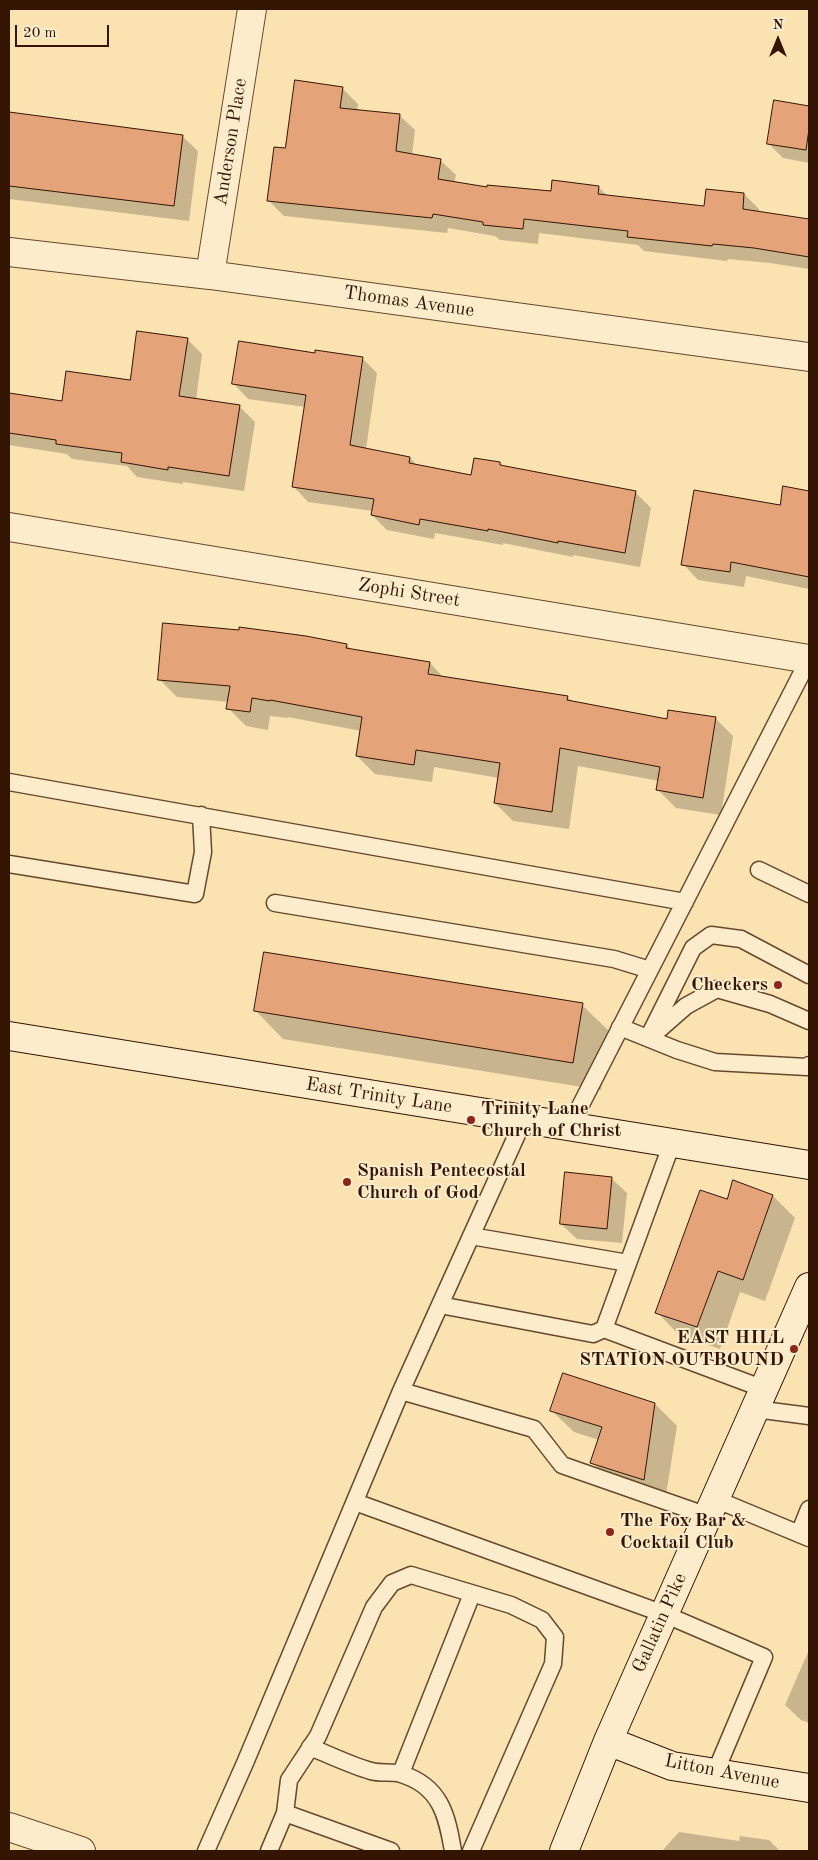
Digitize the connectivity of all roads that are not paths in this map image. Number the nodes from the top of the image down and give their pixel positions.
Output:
1 (252, 9) edge
2 (9, 252) edge
3 (210, 275) junction
4 (809, 357) edge
5 (9, 527) edge
6 (809, 659) edge
7 (9, 782) edge
8 (201, 815) junction
9 (9, 864) edge
10 (759, 870) dead end
11 (809, 894) edge
12 (685, 902) junction
13 (275, 903) dead end
14 (650, 970) junction
15 (809, 975) edge
16 (809, 1021) edge
17 (620, 1027) junction
18 (9, 1036) edge
19 (648, 1038) junction
20 (809, 1065) edge
21 (524, 1119) junction
22 (570, 1126) junction
23 (672, 1143) junction
24 (809, 1165) edge
25 (471, 1236) junction
26 (628, 1263) junction
27 (809, 1287) edge
28 (440, 1305) junction
29 (604, 1329) junction
30 (401, 1391) junction
31 (759, 1399) junction
32 (809, 1416) edge
33 (354, 1502) junction
34 (711, 1507) junction
35 (809, 1509) edge
36 (804, 1536) edge
37 (472, 1594) junction
38 (664, 1614) junction
39 (608, 1741) junction
40 (310, 1747) junction
41 (401, 1773) junction
42 (715, 1773) junction
43 (809, 1788) edge
44 (285, 1814) junction
45 (9, 1827) edge
46 (81, 1851) edge
47 (206, 1851) edge
48 (268, 1851) edge
49 (391, 1851) edge
50 (453, 1851) edge
51 (471, 1851) edge
52 (564, 1851) edge

1 - 3 street, Anderson Place
2 - 3 street, Thomas Avenue
3 - 4 street, Thomas Avenue
5 - 6 street, Zophi Street
6 - 12 lane
7 - 8 lane
8 - 9 lane
8 - 12 lane
10 - 11 lane
12 - 14 lane
13 - 14 lane
14 - 17 lane
15 - 19 lane
16 - 19 lane
17 - 19 lane
17 - 22 lane
18 - 21 street, East Trinity Lane
19 - 20 lane
21 - 22 street, East Trinity Lane
21 - 25 lane
22 - 23 street, East Trinity Lane
23 - 24 street, East Trinity Lane
23 - 26 lane
25 - 26 lane
25 - 28 lane
26 - 29 lane
27 - 31 street, Gallatin Pike
28 - 29 lane
28 - 30 lane
29 - 31 lane
30 - 33 lane
30 - 34 lane
31 - 32 lane
31 - 34 street, Gallatin Pike
33 - 38 lane
33 - 47 lane
34 - 36 lane
34 - 38 street, Gallatin Pike
35 - 36 lane
37 - 40 lane
37 - 41 lane
37 - 51 lane
38 - 39 street, Gallatin Pike
38 - 42 lane
39 - 42 street, Litton Avenue
39 - 52 street, Gallatin Pike
40 - 41 lane
40 - 44 lane
41 - 50 lane
42 - 43 street, Litton Avenue
44 - 48 lane
44 - 49 lane
45 - 46 street

